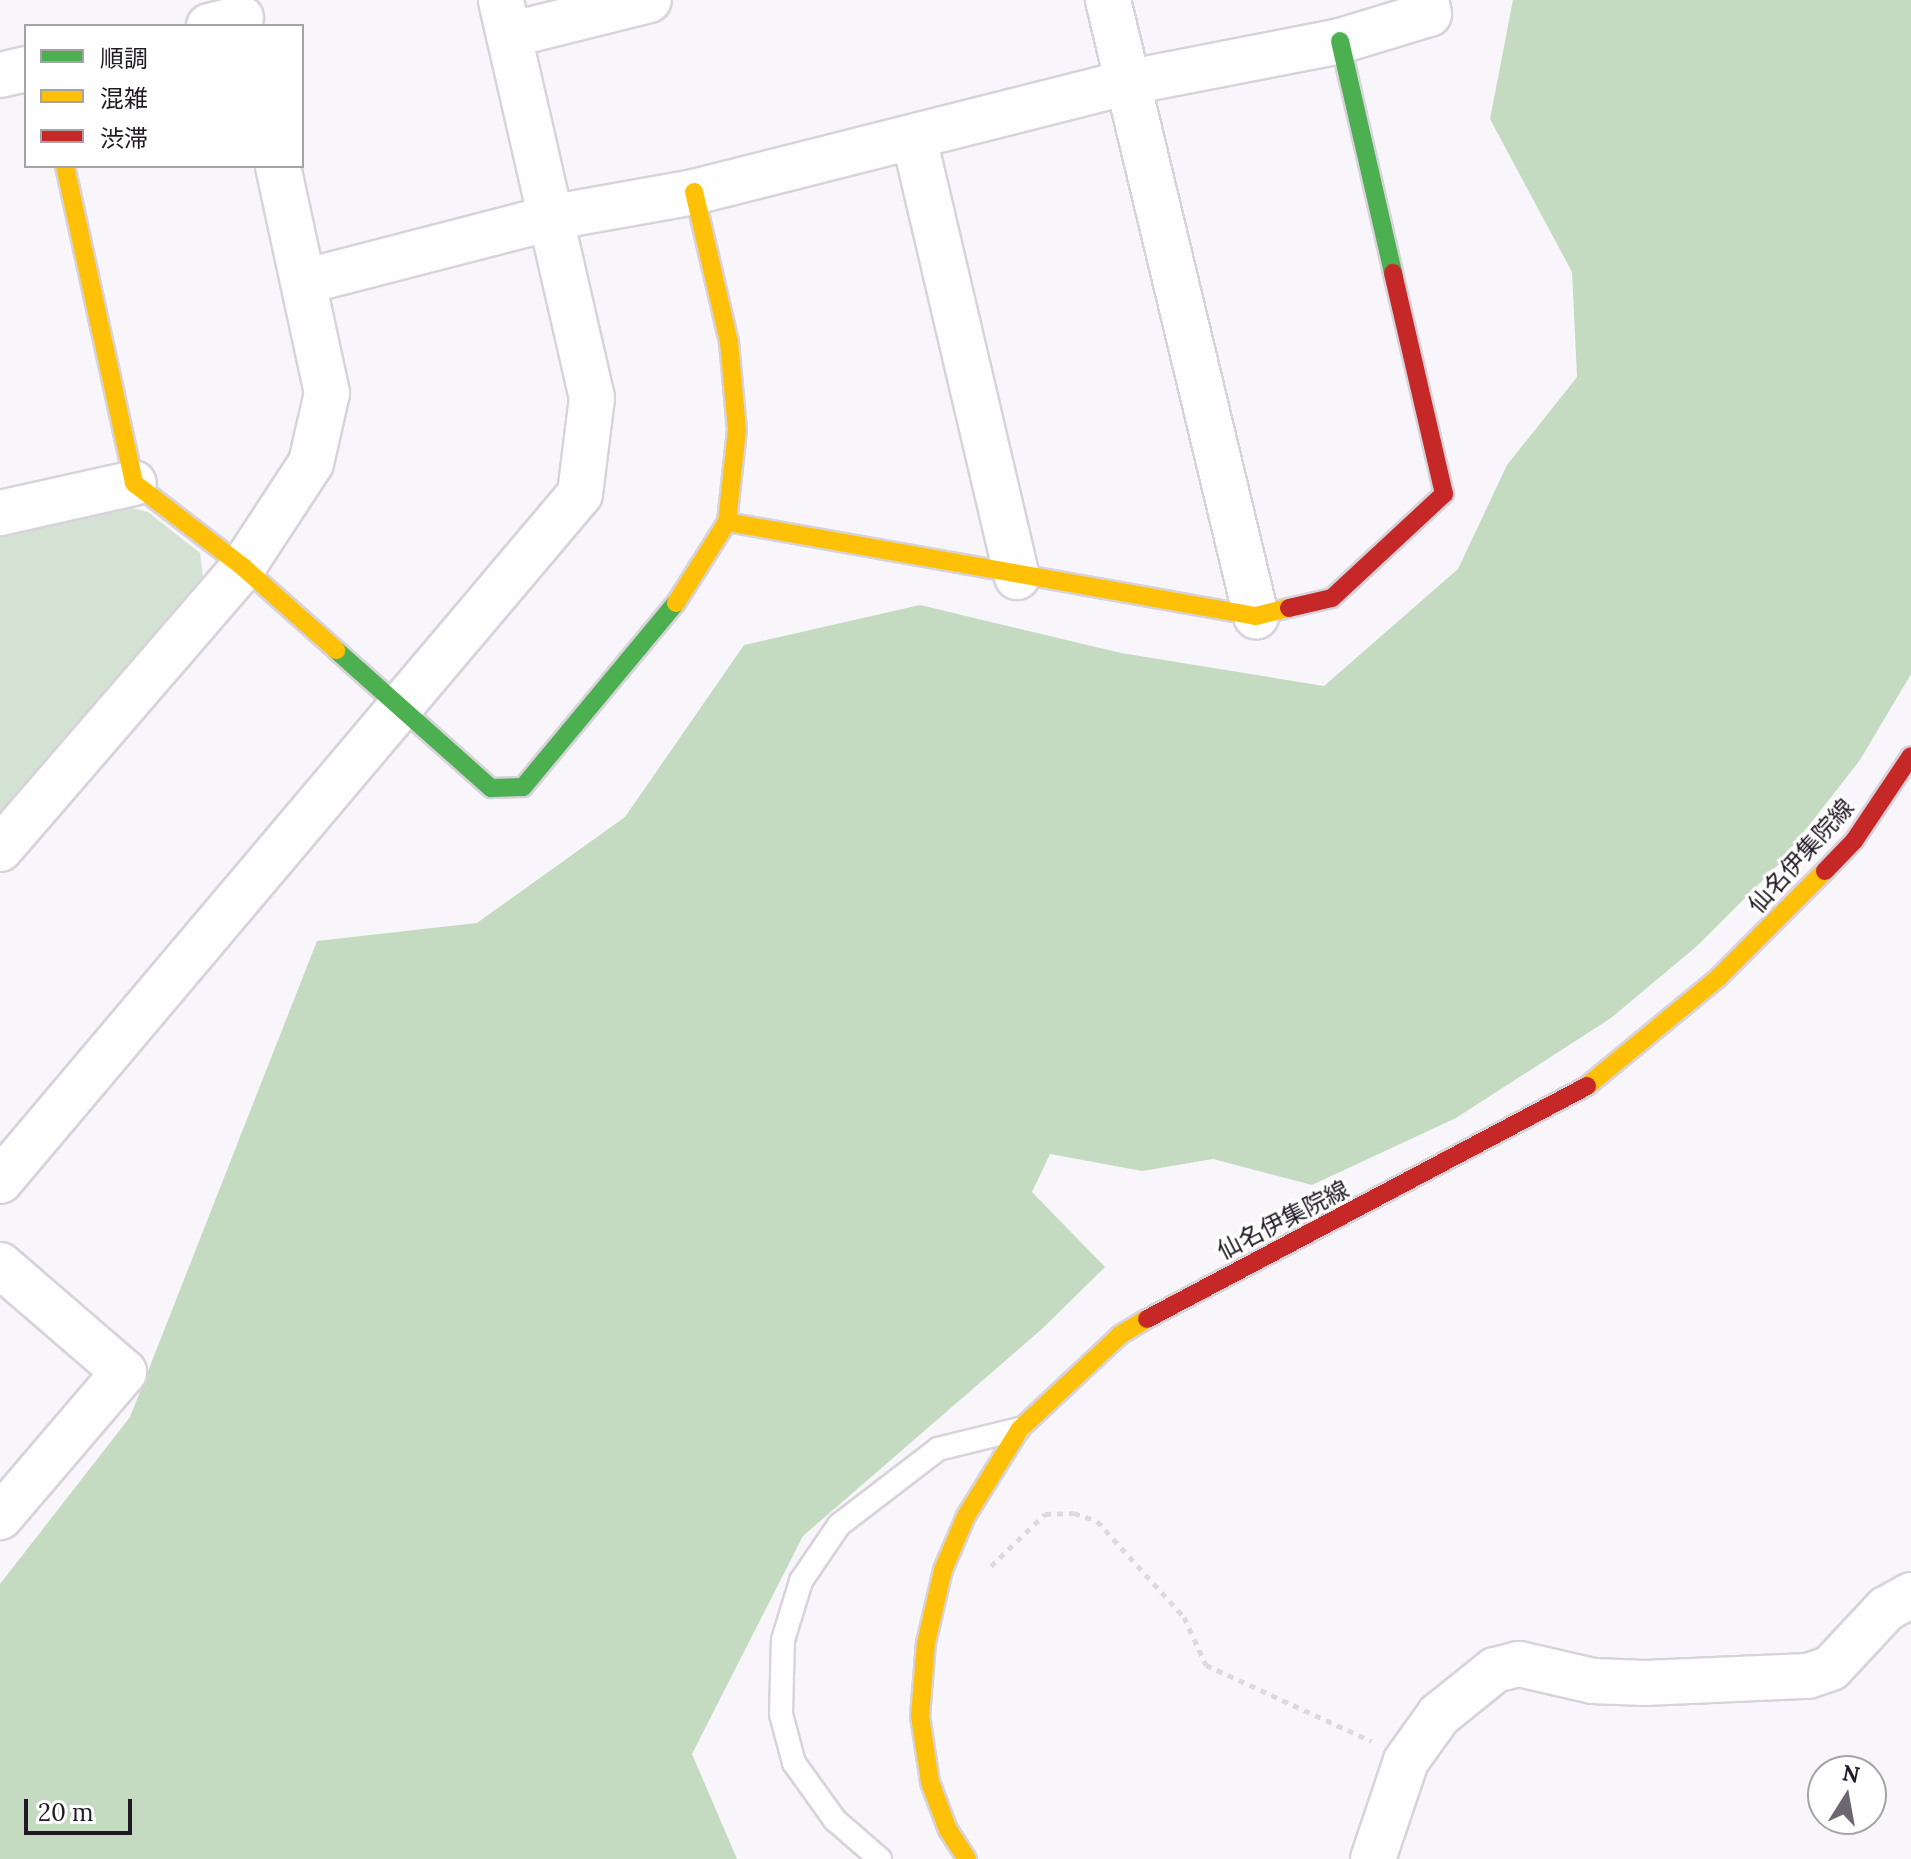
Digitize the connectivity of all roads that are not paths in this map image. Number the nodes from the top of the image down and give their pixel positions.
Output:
1 (649, 0) edge
2 (1108, 0) edge
3 (1426, 0) edge
4 (505, 17) edge
5 (1340, 41) junction
6 (24, 69) edge
7 (0, 75) edge
8 (1130, 82) junction
9 (914, 138) junction
10 (65, 168) edge
11 (279, 168) edge
12 (694, 192) junction
13 (554, 217) junction
14 (307, 281) junction
15 (134, 483) junction
16 (0, 513) edge
17 (727, 522) junction
18 (243, 567) junction
19 (1017, 577) junction
20 (1256, 616) junction
21 (404, 706) junction
22 (1911, 756) edge
23 (0, 849) edge
24 (0, 1181) edge
25 (0, 1265) edge
26 (1020, 1429) junction
27 (0, 1517) edge
28 (1911, 1595) edge
29 (880, 1859) edge
30 (967, 1859) edge
31 (1373, 1859) edge

1 - 4 street
2 - 8 street
3 - 5 street
4 - 13 street
5 - 8 street
5 - 20 street
6 - 7 street
8 - 9 street
8 - 20 street
9 - 12 street
9 - 19 street
10 - 15 street
11 - 14 street
12 - 13 street
12 - 17 street
13 - 14 street
13 - 21 street
14 - 18 street
15 - 16 street
15 - 18 street
17 - 19 street
17 - 21 street
18 - 21 street
18 - 23 street
19 - 20 street
21 - 24 street
22 - 26 street, 仙名伊集院線
25 - 27 street
26 - 29 lane
26 - 30 street, 仙名伊集院線
28 - 31 street

